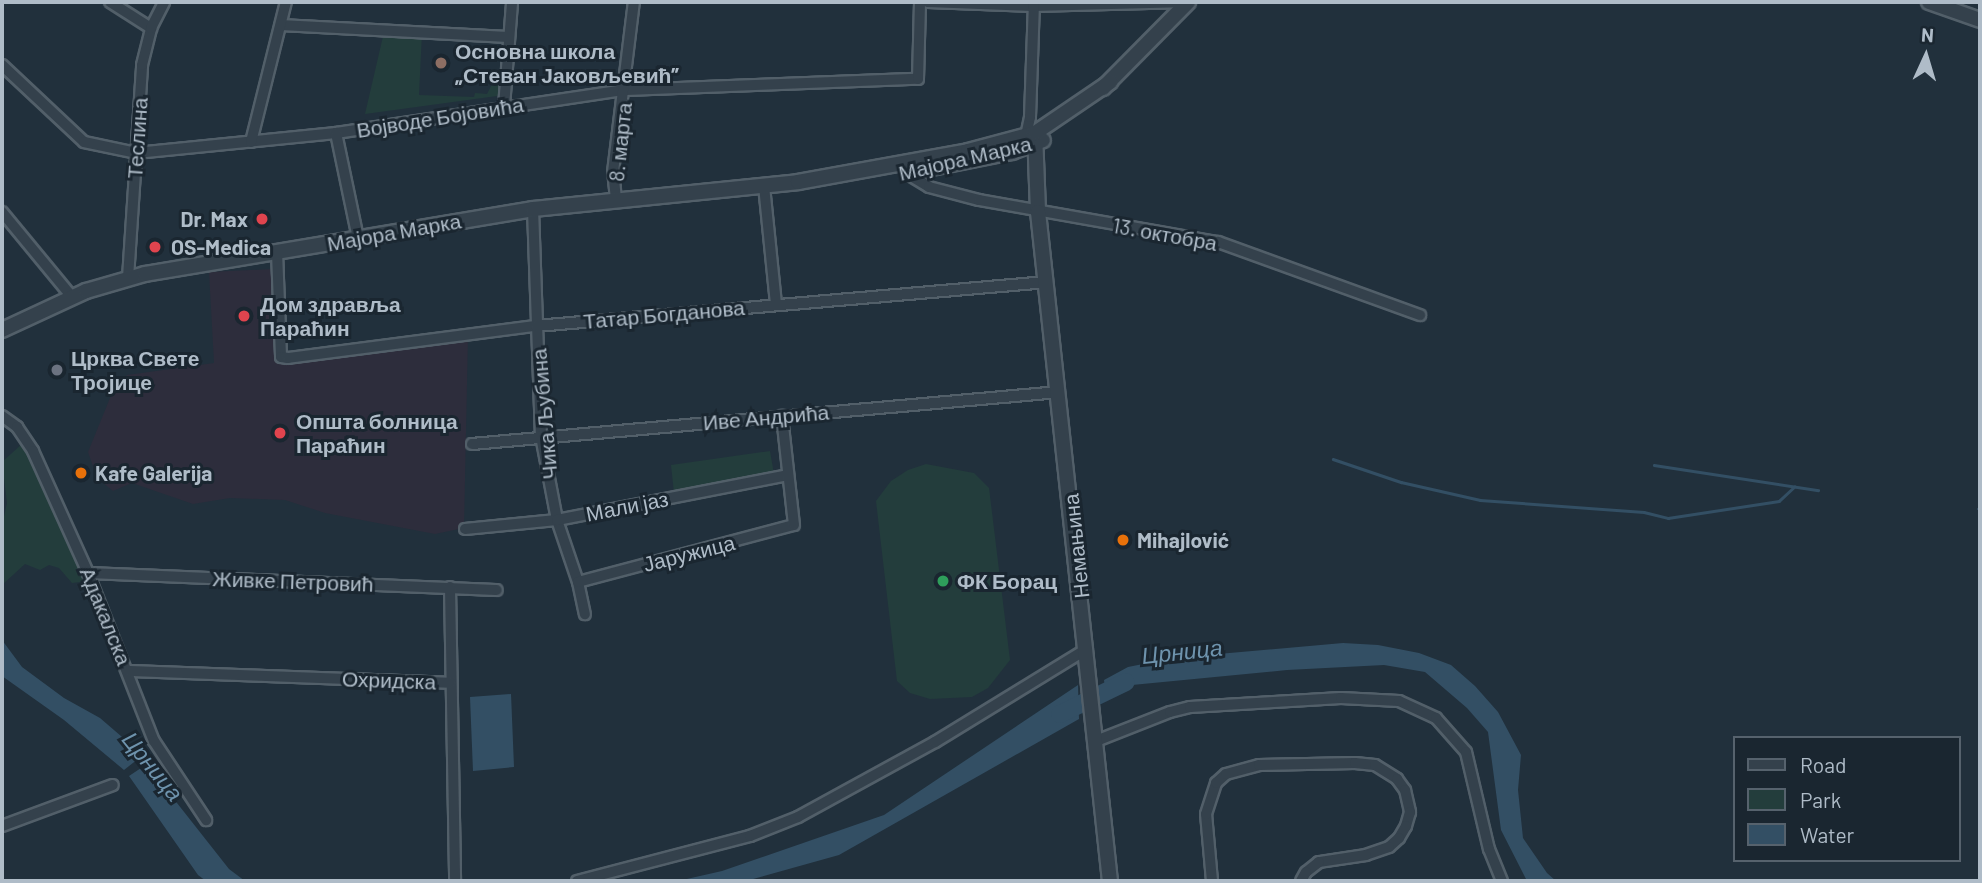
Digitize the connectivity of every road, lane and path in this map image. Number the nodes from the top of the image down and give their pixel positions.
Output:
1 (110, 2) edge
2 (164, 2) edge
3 (286, 2) edge
4 (512, 2) edge
5 (634, 2) edge
6 (920, 2) edge
7 (928, 2) edge
8 (1188, 2) edge
9 (1929, 2) edge
10 (1033, 4) edge
11 (1980, 20) edge
12 (281, 25) junction
13 (151, 28) junction
14 (508, 37) junction
15 (2, 65) edge
16 (625, 90) junction
17 (504, 107) junction
18 (336, 133) junction
19 (1031, 140) junction
20 (251, 142) junction
21 (136, 153) junction
22 (906, 173) junction
23 (797, 183) junction
24 (764, 186) junction
25 (615, 200) junction
26 (533, 209) junction
27 (2, 212) edge
28 (1038, 212) junction
29 (358, 238) junction
30 (277, 252) junction
31 (128, 278) junction
32 (1047, 282) junction
33 (72, 297) junction
34 (776, 304) junction
35 (1420, 315) dead end
36 (536, 326) junction
37 (2, 330) edge
38 (1059, 392) junction
39 (2, 415) edge
40 (782, 416) junction
41 (541, 436) junction
42 (472, 444) dead end
43 (788, 475) junction
44 (556, 520) junction
45 (465, 529) dead end
46 (88, 573) junction
47 (578, 582) junction
48 (450, 587) junction
49 (497, 590) dead end
50 (585, 614) dead end
51 (1087, 655) junction
52 (129, 671) junction
53 (451, 683) junction
54 (1096, 737) junction
55 (113, 785) dead end
56 (206, 820) dead end
57 (2, 826) edge
58 (455, 881) edge
59 (577, 881) edge
60 (1110, 881) edge
61 (1212, 881) edge
62 (1301, 881) edge
63 (1502, 881) edge

1 - 13 street
2 - 13 street, Теслина
3 - 12 street
4 - 14 street
5 - 16 street, 8. марта
6 - 16 street, Војводе Бојовића
7 - 10 street
8 - 10 street
8 - 19 street, Мајора Марка
9 - 11 street
10 - 19 street
12 - 14 street
12 - 20 street
13 - 21 street, Теслина
14 - 17 street
15 - 21 street, Војводе Бојовића
16 - 17 street, Војводе Бојовића
16 - 25 street, 8. марта
17 - 18 street, Војводе Бојовића
18 - 20 street, Војводе Бојовића
18 - 29 street
19 - 22 street, Мајора Марка
19 - 23 street, Мајора Марка
19 - 28 street, Немањина
20 - 21 street, Војводе Бојовића
21 - 31 street, Теслина
22 - 23 street, Мајора Марка
22 - 28 street, 13. октобра
23 - 24 street, Мајора Марка
24 - 25 street, Мајора Марка
24 - 34 street
25 - 26 street, Мајора Марка
26 - 29 street, Мајора Марка
26 - 36 street, Чика Љубина
27 - 33 street
28 - 32 street, Немањина
28 - 35 street, 13. октобра
29 - 30 street, Мајора Марка
30 - 31 street, Мајора Марка
30 - 36 street, Татар Богданова
31 - 33 street, Мајора Марка
32 - 34 street, Татар Богданова
32 - 38 street, Немањина
33 - 37 street, Мајора Марка
34 - 36 street, Татар Богданова
36 - 41 street, Чика Љубина
38 - 40 street, Иве Андрића
38 - 51 street, Немањина
39 - 46 street, Адакалска
40 - 41 street, Иве Андрића
40 - 43 street
41 - 42 street, Иве Андрића
41 - 44 street, Чика Љубина
43 - 44 street, Мали јаз
43 - 47 street, Јаружица
44 - 45 street, Мали јаз
44 - 47 street, Чика Љубина
46 - 48 street, Живке Петровић
46 - 52 street, Адакалска
47 - 50 street, Чика Љубина
48 - 49 street, Живке Петровић
48 - 53 street
51 - 54 street, Немањина
51 - 59 street
52 - 53 street, Охридска
52 - 56 street, Адакалска
53 - 58 street, Охридска
54 - 60 street, Немањина
54 - 63 street
55 - 57 street
61 - 62 street

